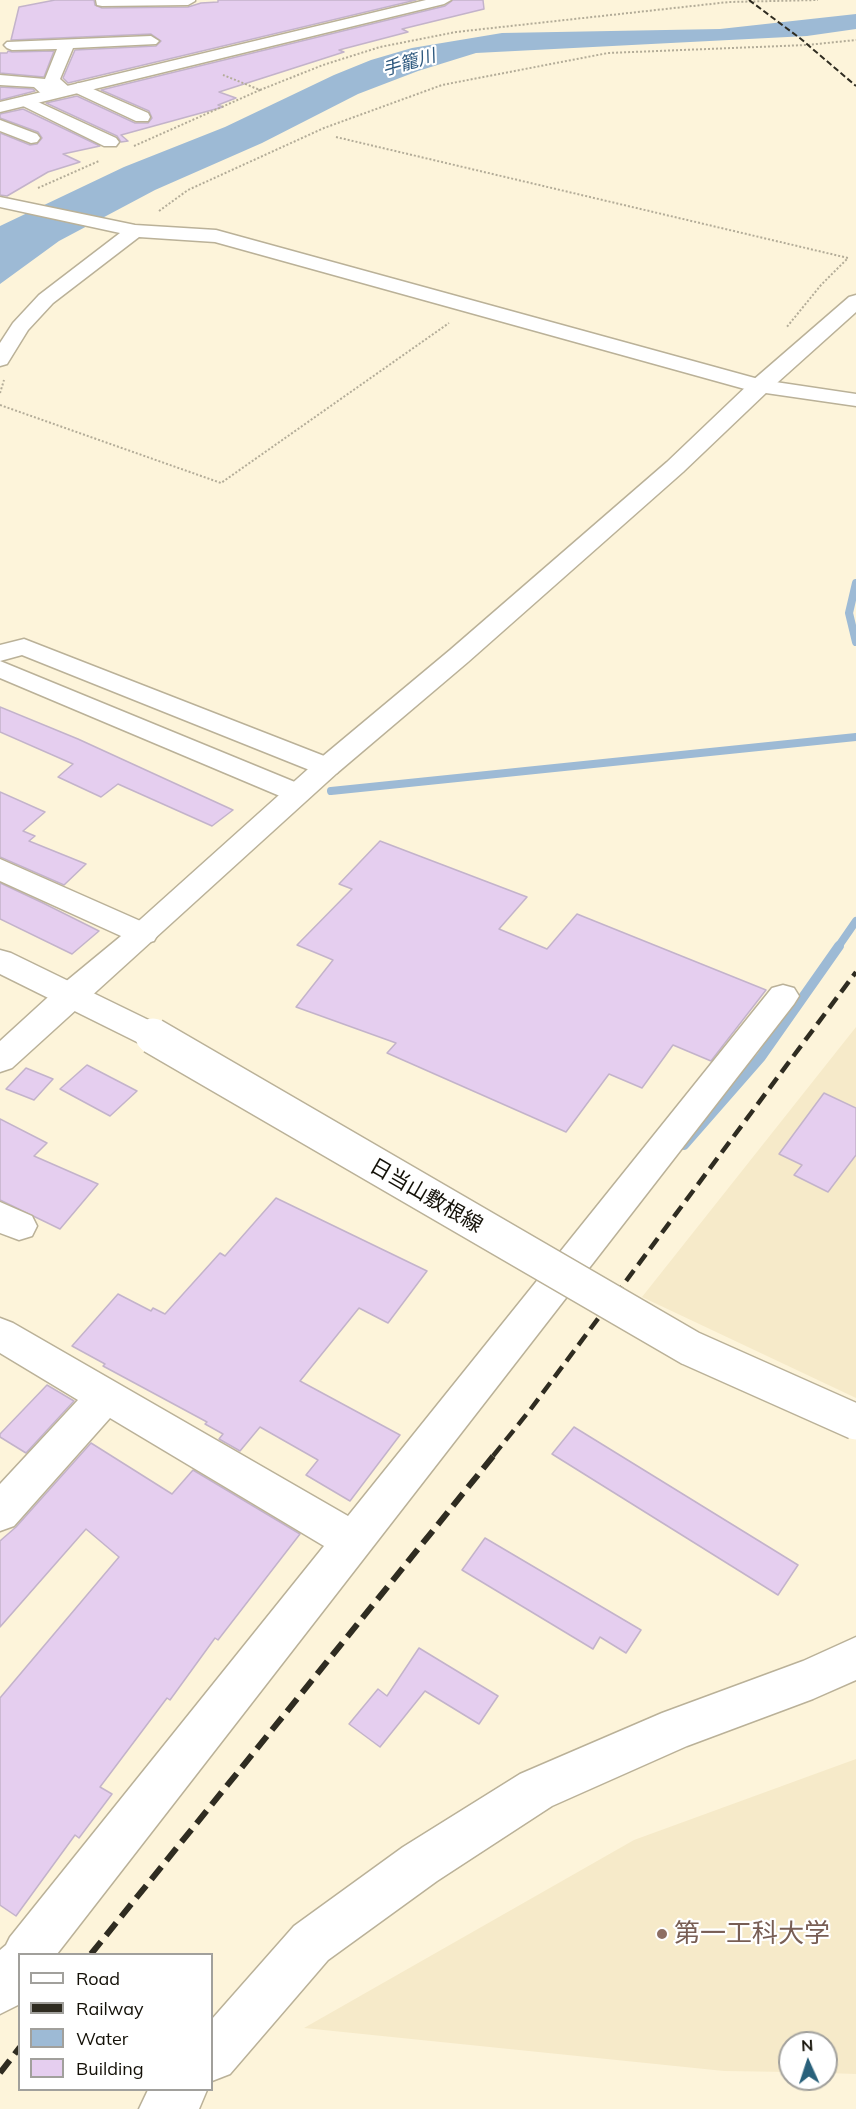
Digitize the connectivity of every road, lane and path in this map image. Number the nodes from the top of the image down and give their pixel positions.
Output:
1 (444, 0) edge
2 (818, 0) edge
3 (146, 1) edge
4 (188, 1) edge
5 (102, 2) dead end
6 (856, 40) edge
7 (151, 41) dead end
8 (67, 44) junction
9 (12, 45) dead end
10 (0, 80) edge
11 (260, 90) dead end
12 (64, 91) junction
13 (25, 101) junction
14 (0, 107) edge
15 (142, 117) dead end
16 (0, 125) edge
17 (336, 137) dead end
18 (31, 138) dead end
19 (110, 142) dead end
20 (6, 203) edge
21 (130, 230) junction
22 (856, 301) edge
23 (472, 308) junction
24 (784, 331) dead end
25 (0, 360) edge
26 (760, 386) junction
27 (856, 400) edge
28 (0, 405) edge
29 (0, 653) edge
30 (0, 669) edge
31 (327, 767) junction
32 (297, 793) junction
33 (0, 870) edge
34 (143, 934) junction
35 (0, 961) edge
36 (69, 996) junction
37 (783, 996) dead end
38 (0, 1060) edge
39 (0, 1334) edge
40 (106, 1396) junction
41 (856, 1422) edge
42 (0, 1513) edge
43 (353, 1540) junction
44 (856, 1658) edge
45 (28, 1953) edge
46 (18, 1966) edge
47 (0, 1989) edge
48 (213, 2055) edge
49 (181, 2091) edge
50 (165, 2109) edge

1 - 12 street
2 - 11 path
3 - 4 street
3 - 5 street
6 - 21 path
7 - 8 street
8 - 9 street
8 - 12 street
10 - 12 street
12 - 13 street
12 - 15 street
13 - 14 street
13 - 19 street
16 - 18 street
17 - 24 path
20 - 21 street
21 - 23 street
21 - 25 street
22 - 26 street
23 - 26 street
23 - 28 path
26 - 27 street
26 - 31 street
29 - 31 street
30 - 32 street
31 - 32 street
32 - 34 street
33 - 34 street
34 - 36 street
35 - 36 street, 日当山敷根線
36 - 38 street
36 - 41 street, 日当山敷根線, bridge
37 - 43 street
39 - 40 street
40 - 42 street
40 - 43 street
43 - 45 street
44 - 48 street
46 - 47 street
49 - 50 street

